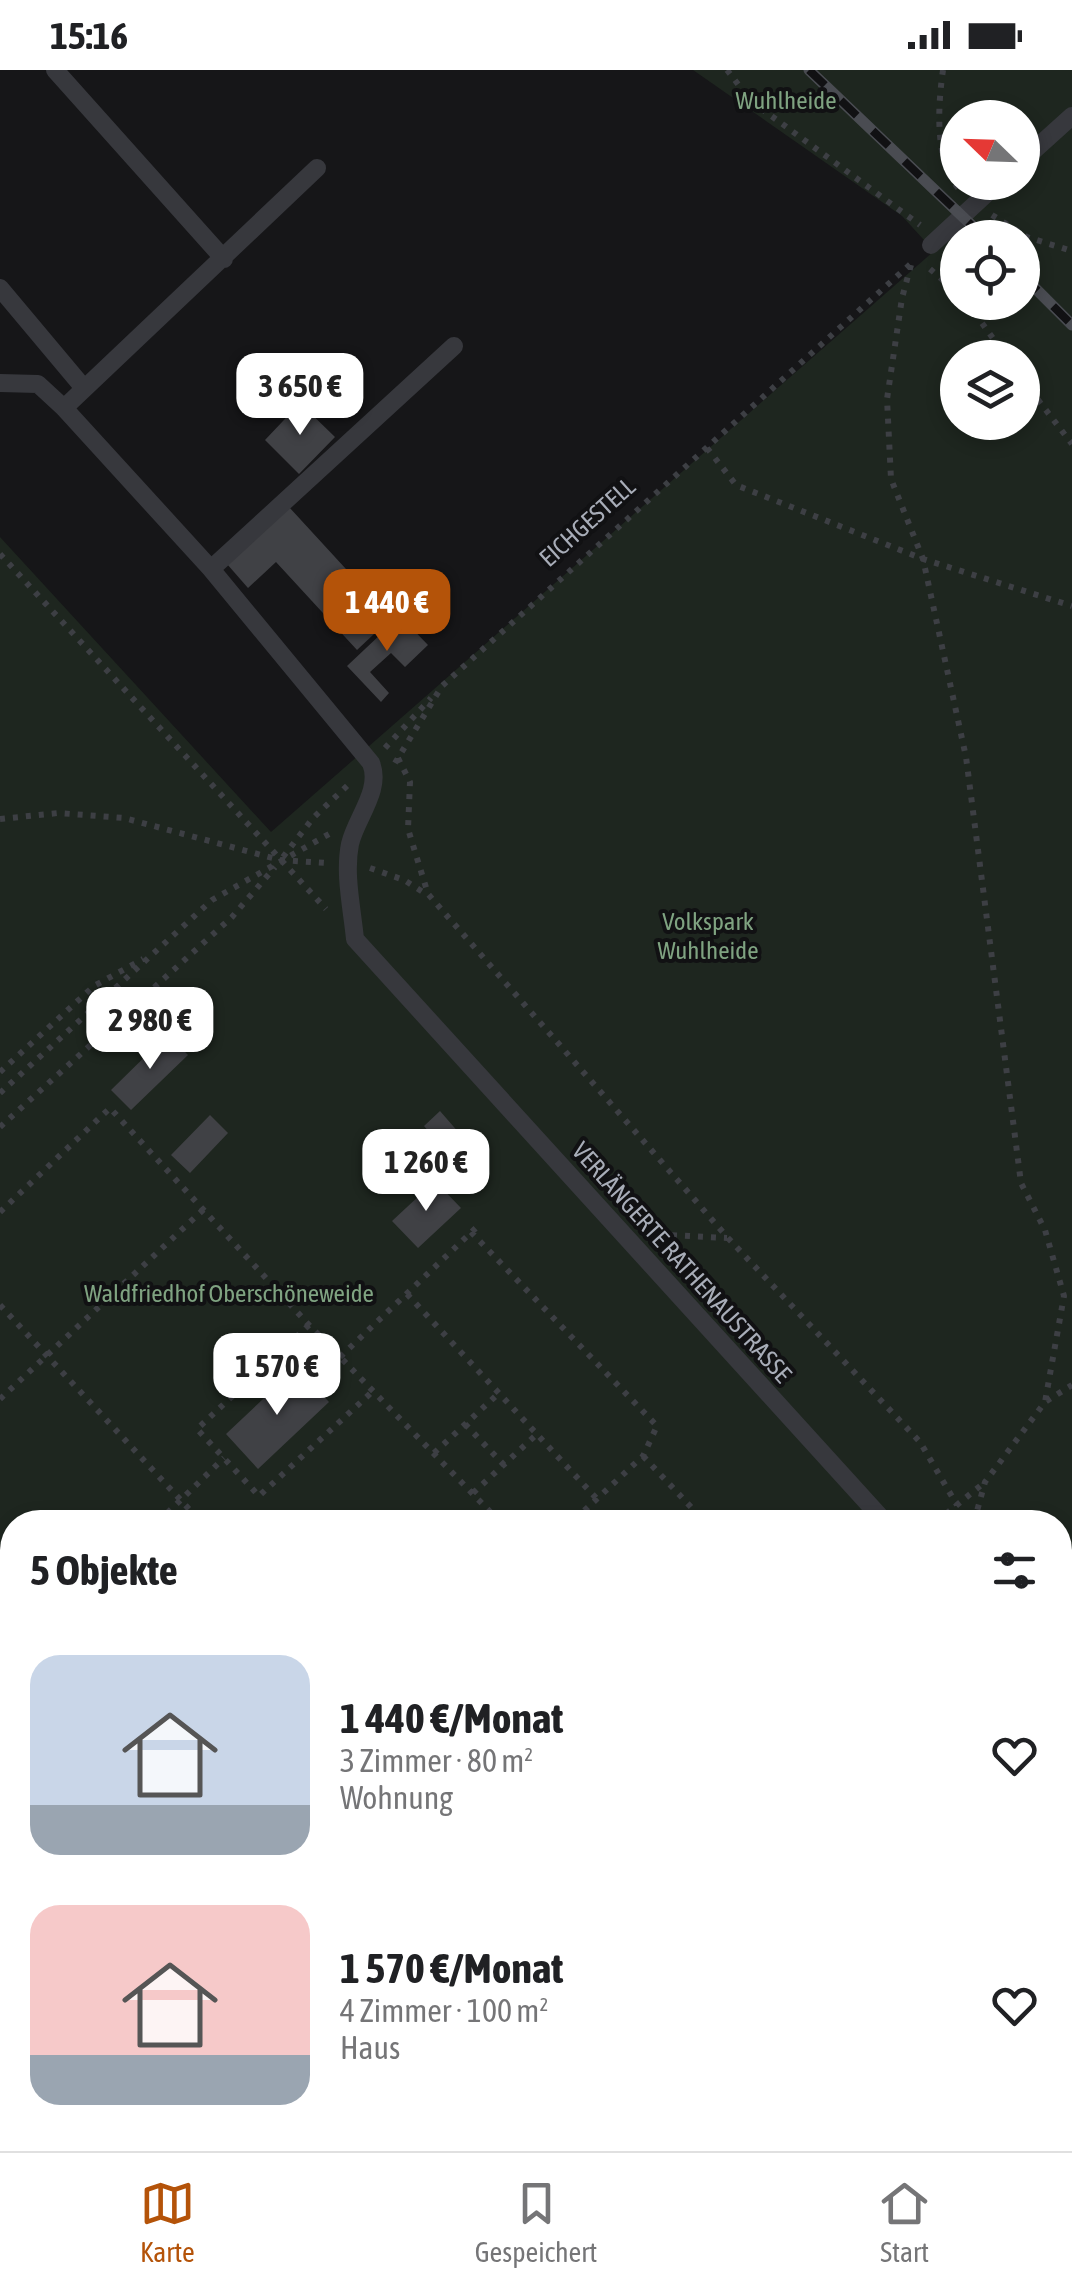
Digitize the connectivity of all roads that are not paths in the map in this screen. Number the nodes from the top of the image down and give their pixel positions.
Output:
1 (55, 70) edge
2 (1072, 116) edge
3 (1040, 145) edge
4 (316, 168) dead end
5 (979, 200) edge
6 (934, 242) road end
7 (224, 260) junction
8 (0, 288) edge
9 (454, 346) dead end
10 (0, 383) edge
11 (83, 387) junction
12 (64, 408) junction
13 (211, 569) junction
14 (874, 1510) edge

1 - 7 lane
2 - 3 lane
4 - 7 lane
5 - 6 lane
7 - 11 lane
8 - 11 lane
9 - 13 lane
10 - 12 lane
11 - 12 lane
12 - 13 lane
13 - 14 lane, VERLÄNGERTE RATHENAUSTRASSE

